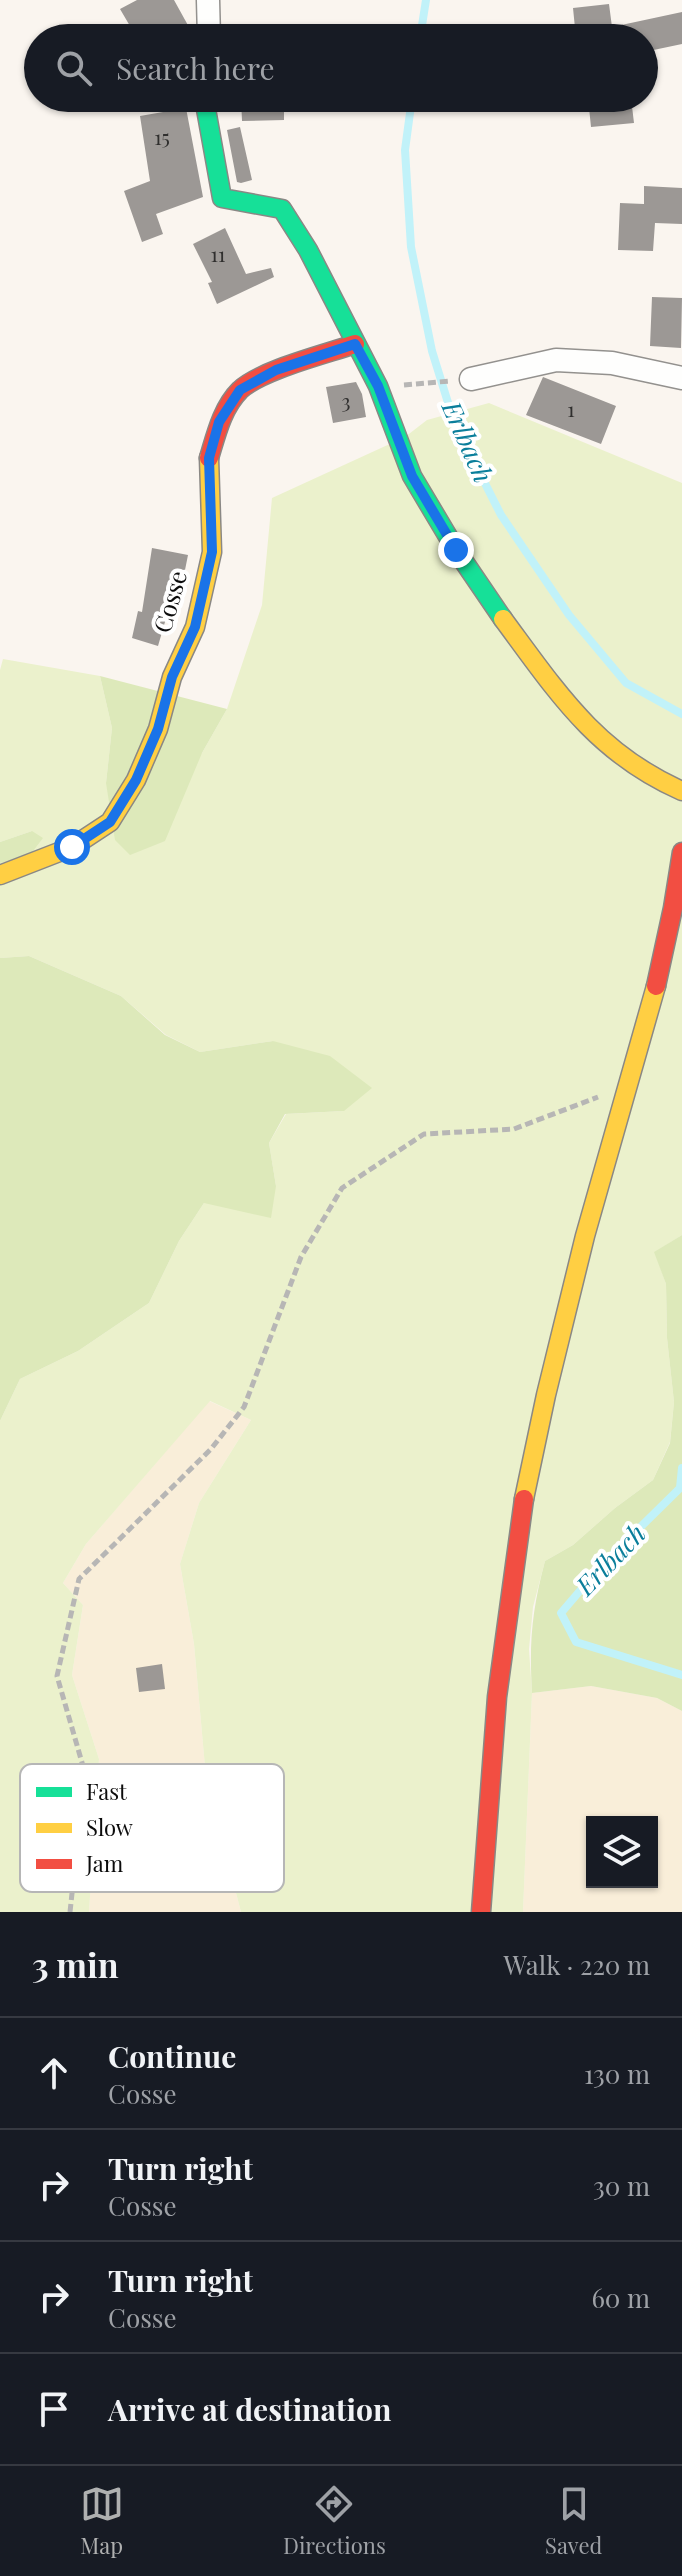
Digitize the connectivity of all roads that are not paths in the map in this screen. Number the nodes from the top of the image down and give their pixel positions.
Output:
1 (208, 0) edge
2 (209, 24) edge
3 (205, 112) edge
4 (355, 344) junction
5 (682, 378) edge
6 (471, 379) road end
7 (682, 791) edge
8 (682, 852) edge
9 (0, 875) edge
10 (481, 1912) edge

1 - 2 street
3 - 4 street
4 - 7 street
4 - 9 street, Cosse
5 - 6 street
8 - 10 street

